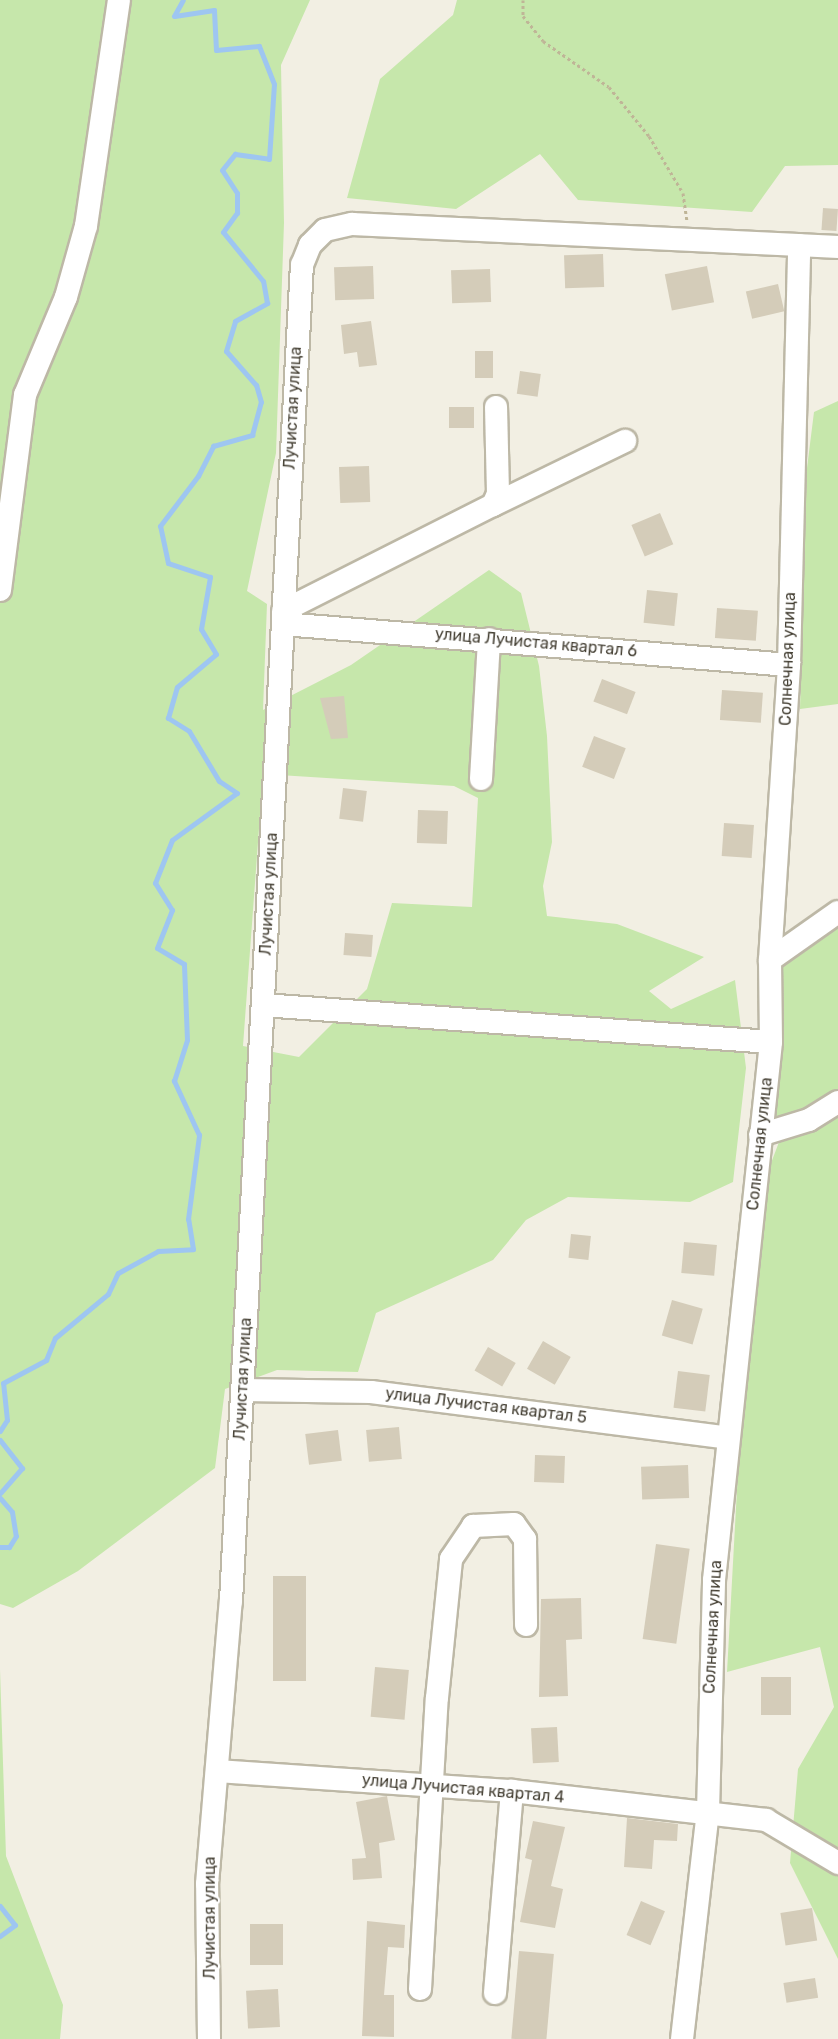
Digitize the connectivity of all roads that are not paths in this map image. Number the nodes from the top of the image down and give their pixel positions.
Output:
1 (119, 0) edge
2 (799, 245) junction
3 (838, 247) edge
4 (496, 407) dead end
5 (625, 441) dead end
6 (493, 506) junction
7 (0, 590) edge
8 (283, 618) junction
9 (489, 639) junction
10 (789, 665) junction
11 (482, 779) dead end
12 (838, 912) edge
13 (771, 960) junction
14 (263, 1005) junction
15 (771, 1042) junction
16 (838, 1102) edge
17 (760, 1135) junction
18 (242, 1390) junction
19 (728, 1437) junction
20 (526, 1624) dead end
21 (217, 1771) junction
22 (433, 1786) junction
23 (512, 1791) junction
24 (708, 1812) junction
25 (838, 1863) edge
26 (420, 1989) dead end
27 (495, 1993) dead end
28 (209, 2039) edge
29 (682, 2039) edge

1 - 7 street
2 - 3 street, Лучистая улица
2 - 8 street, Лучистая улица
2 - 10 street, Солнечная улица
4 - 6 street
5 - 6 street
6 - 8 street
8 - 9 street, улица Лучистая квартал 6
8 - 14 street, Лучистая улица
9 - 10 street, улица Лучистая квартал 6
9 - 11 street
10 - 13 street, Солнечная улица
12 - 13 street
13 - 15 street, Солнечная улица
14 - 15 street
14 - 18 street, Лучистая улица
15 - 17 street, Солнечная улица
16 - 17 street
17 - 19 street, Солнечная улица
18 - 19 street, улица Лучистая квартал 5
18 - 21 street, Лучистая улица
19 - 24 street, Солнечная улица
20 - 22 street
21 - 22 street, улица Лучистая квартал 4
21 - 28 street, Лучистая улица
22 - 23 street, улица Лучистая квартал 4
22 - 26 street
23 - 24 street, улица Лучистая квартал 4
23 - 27 street
24 - 25 street, улица Лучистая квартал 4
24 - 29 street, Солнечная улица

